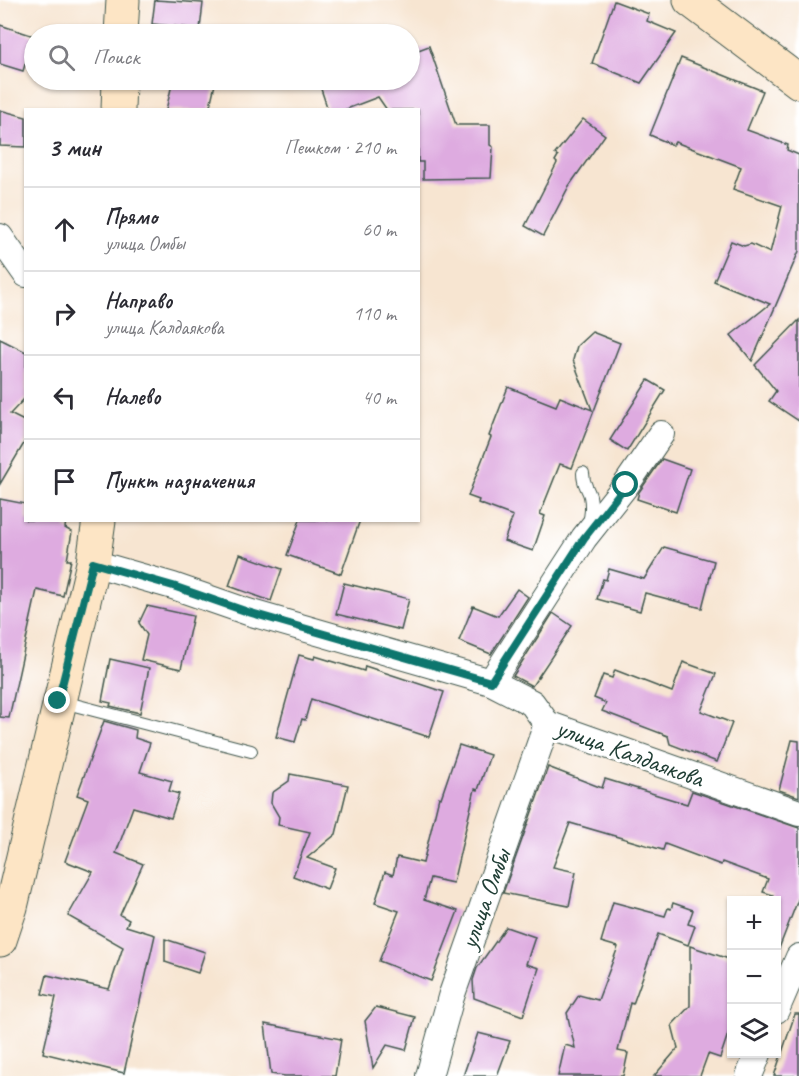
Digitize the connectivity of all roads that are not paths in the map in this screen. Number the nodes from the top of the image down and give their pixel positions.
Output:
1 (123, 0) edge
2 (690, 0) edge
3 (122, 24) edge
4 (799, 82) edge
5 (119, 90) edge
6 (118, 108) edge
7 (0, 237) edge
8 (24, 271) edge
9 (661, 434) dead end
10 (583, 472) dead end
11 (99, 522) edge
12 (584, 538) junction
13 (93, 563) junction
14 (491, 682) junction
15 (58, 701) junction
16 (547, 724) junction
17 (251, 751) dead end
18 (799, 813) edge
19 (0, 940) edge
20 (799, 957) edge
21 (779, 1004) edge
22 (756, 1058) edge
23 (429, 1076) edge
24 (749, 1076) edge

1 - 3 street
2 - 4 street
5 - 6 street
7 - 8 street
9 - 12 street
10 - 12 lane
11 - 13 street
12 - 14 street
13 - 14 street, улица Калдаякова
13 - 15 street
14 - 16 street, улица Калдаякова
15 - 17 lane
15 - 19 street
16 - 18 street, улица Калдаякова
16 - 23 street, улица Омбы
20 - 21 street
22 - 24 street

